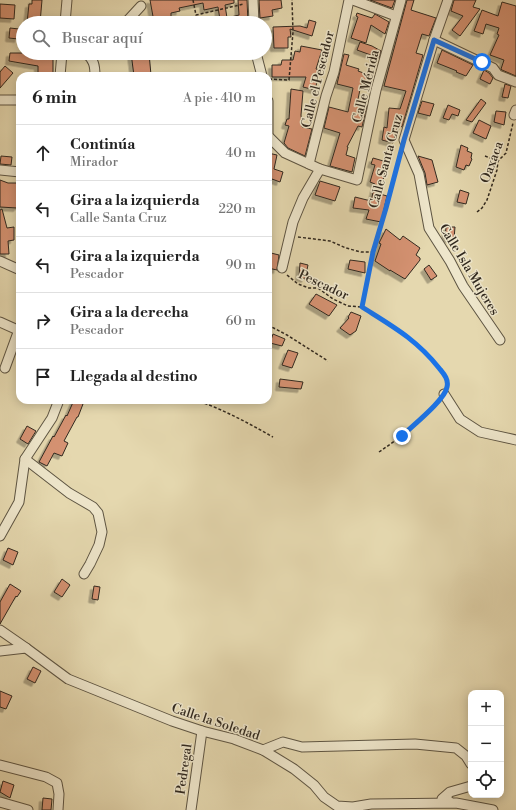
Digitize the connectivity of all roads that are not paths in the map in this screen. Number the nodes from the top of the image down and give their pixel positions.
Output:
1 (67, 0) edge
2 (349, 0) edge
3 (354, 0) edge
4 (401, 0) edge
5 (448, 0) edge
6 (253, 1) edge
7 (141, 6) dead end
8 (66, 16) edge
9 (132, 16) edge
10 (254, 16) edge
11 (396, 16) junction
12 (434, 40) junction
13 (61, 60) edge
14 (93, 60) edge
15 (258, 60) edge
16 (60, 72) edge
17 (95, 72) edge
18 (261, 72) edge
19 (516, 82) edge
20 (0, 100) edge
21 (16, 100) edge
22 (272, 140) edge
23 (404, 140) joint
24 (309, 164) junction
25 (320, 169) junction
26 (0, 170) edge
27 (16, 172) edge
28 (0, 261) edge
29 (16, 268) edge
30 (282, 268) road end
31 (0, 322) edge
32 (16, 328) edge
33 (16, 339) edge
34 (500, 340) dead end
35 (5, 368) dead end
36 (444, 394) road end
37 (57, 404) edge
38 (516, 440) edge
39 (25, 459) junction
40 (0, 536) edge
41 (84, 574) dead end
42 (0, 630) edge
43 (26, 648) junction
44 (0, 651) edge
45 (202, 731) junction
46 (263, 750) junction
47 (470, 762) edge
48 (0, 765) edge
49 (468, 787) edge
50 (0, 802) edge
51 (456, 803) junction
52 (28, 810) edge
53 (58, 810) edge
54 (190, 810) edge
55 (493, 810) edge

1 - 8 street
2 - 24 street, Calle el Pescador
3 - 11 street
4 - 11 street, Calle Mérida
5 - 12 street, Calle Santa Cruz
6 - 10 street
7 - 9 street
11 - 25 street, Calle Mérida
12 - 19 street
12 - 23 street, Calle Santa Cruz
13 - 16 street
14 - 17 street
15 - 18 street
20 - 21 street
22 - 24 street
23 - 34 street, Calle Isla Mujeres
24 - 25 street
25 - 30 street
26 - 27 street
28 - 29 street
31 - 32 street
33 - 35 street
36 - 38 street
37 - 39 street
39 - 40 street
39 - 41 street
42 - 43 street, Calle la Soledad
43 - 44 street
43 - 45 street, Calle la Soledad
45 - 46 street, Calle la Soledad
45 - 54 street, Pedregal
46 - 47 street
46 - 51 street, Calle la Soledad
48 - 53 street
49 - 51 street
50 - 52 street
51 - 55 street, Calle la Soledad

